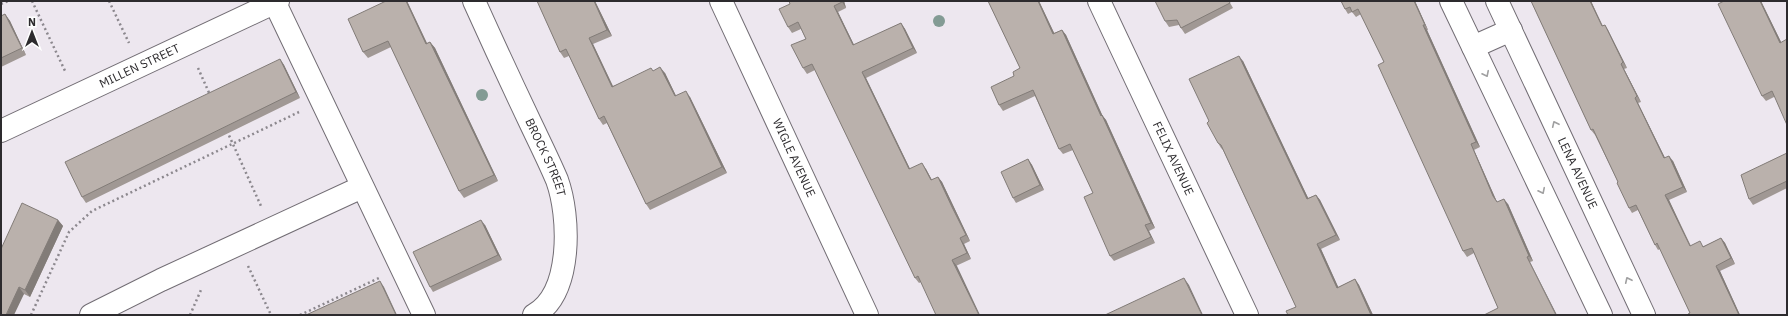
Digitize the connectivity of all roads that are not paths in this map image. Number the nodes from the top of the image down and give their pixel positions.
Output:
1 (474, 1) edge
2 (721, 1) edge
3 (1099, 1) edge
4 (1451, 1) edge
5 (1497, 1) edge
6 (276, 2) edge
7 (1511, 30) junction
8 (1473, 47) junction
9 (1, 131) edge
10 (362, 187) junction
11 (91, 315) edge
12 (424, 315) edge
13 (534, 315) edge
14 (867, 315) edge
15 (1247, 315) edge
16 (1601, 315) edge
17 (1644, 315) edge

1 - 13 street, BROCK STREET
2 - 14 street, WIGLE AVENUE
3 - 15 street, FELIX AVENUE
4 - 8 street
5 - 7 street, LENA AVENUE
6 - 9 street, MILLEN STREET
6 - 10 street
7 - 8 street
17 -> 7 street, LENA AVENUE
8 -> 16 street
10 - 11 street
10 - 12 street

